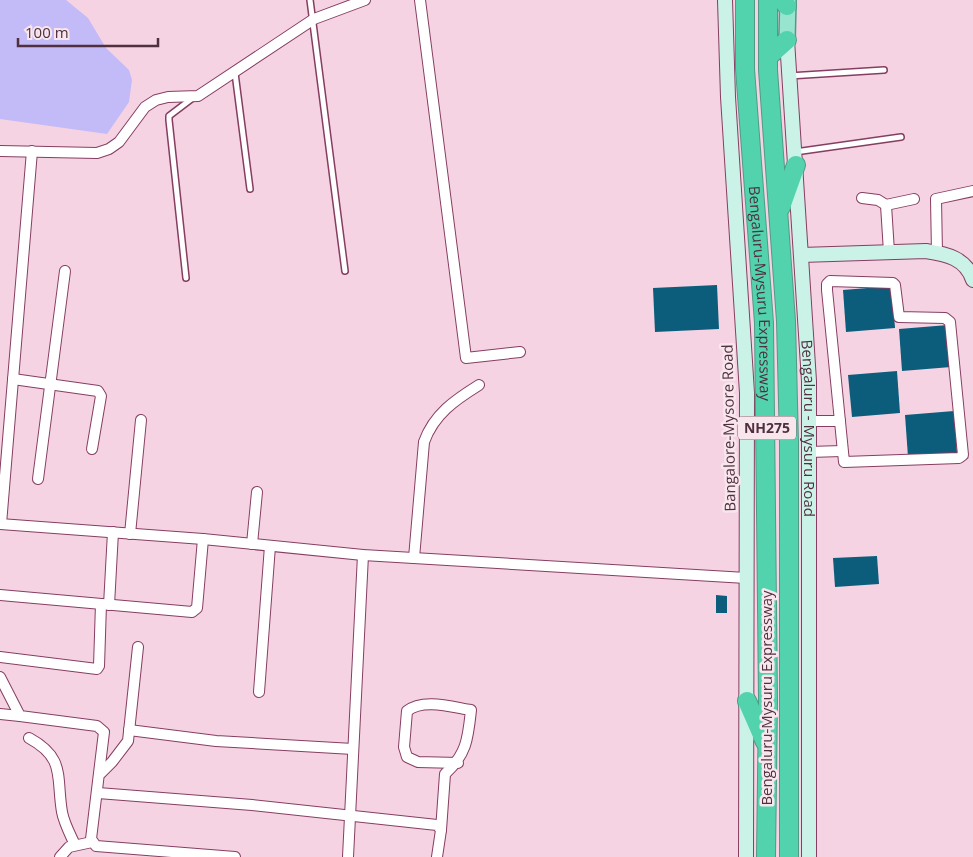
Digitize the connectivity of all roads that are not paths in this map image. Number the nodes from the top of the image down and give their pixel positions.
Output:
1 (310, 0) edge
2 (364, 0) edge
3 (420, 0) edge
4 (726, 0) edge
5 (746, 0) edge
6 (768, 0) edge
7 (786, 2) edge
8 (314, 19) junction
9 (787, 40) junction
10 (768, 57) junction
11 (884, 70) dead end
12 (235, 72) junction
13 (789, 76) junction
14 (194, 97) junction
15 (901, 137) dead end
16 (0, 152) edge
17 (32, 152) junction
18 (795, 159) junction
19 (250, 189) dead end
20 (973, 191) edge
21 (862, 198) dead end
22 (914, 199) dead end
23 (886, 206) junction
24 (778, 215) junction
25 (889, 252) junction
26 (937, 253) junction
27 (801, 255) junction
28 (65, 271) dead end
29 (345, 271) dead end
30 (186, 278) dead end
31 (973, 280) edge
32 (520, 352) dead end
33 (13, 379) junction
34 (50, 383) junction
35 (479, 385) dead end
36 (141, 420) dead end
37 (809, 421) junction
38 (840, 421) junction
39 (92, 450) dead end
40 (842, 451) junction
41 (809, 452) junction
42 (38, 478) dead end
43 (257, 492) dead end
44 (0, 524) edge
45 (113, 532) junction
46 (130, 534) junction
47 (203, 539) junction
48 (252, 544) junction
49 (270, 546) junction
50 (363, 555) junction
51 (414, 558) junction
52 (746, 578) junction
53 (0, 595) edge
54 (105, 604) junction
55 (138, 647) dead end
56 (0, 657) edge
57 (0, 677) edge
58 (259, 692) dead end
59 (747, 701) junction
60 (0, 714) edge
61 (20, 716) junction
62 (130, 730) junction
63 (28, 738) dead end
64 (767, 747) junction
65 (353, 749) junction
66 (458, 763) junction
67 (100, 773) junction
68 (98, 793) junction
69 (349, 817) junction
70 (441, 830) junction
71 (92, 842) junction
72 (75, 845) junction
73 (60, 857) edge
74 (235, 857) edge
75 (348, 857) edge
76 (437, 857) edge
77 (746, 857) edge
78 (766, 857) edge
79 (789, 857) edge
80 (808, 857) edge

1 - 8 lane
2 - 8 street
3 - 32 street
4 - 52 street, Bangalore-Mysore Road / NH275
5 - 64 highway, Bengaluru-Mysuru Expressway / NH275
6 - 10 highway, Bengaluru-Mysuru Expressway / NH275
7 - 9 main road, Bengaluru - Mysuru Road / NH275
8 - 12 street
8 - 29 lane
9 - 10 highway
9 - 13 street, Bengaluru - Mysuru Road / NH275
10 - 24 highway, Bengaluru-Mysuru Expressway / NH275
11 - 13 lane
12 - 14 street
12 - 19 lane
13 - 18 street, Bengaluru - Mysuru Road / NH275
14 - 17 street
14 - 30 lane
15 - 18 lane
16 - 17 street
17 - 33 street
18 - 24 highway
18 - 27 street, Bengaluru - Mysuru Road / NH275
20 - 26 street
21 - 23 street
22 - 23 street
23 - 25 street
24 - 79 highway, Bengaluru-Mysuru Expressway / NH275
25 - 26 street
25 - 27 street
26 - 31 street
27 - 37 street, Bengaluru - Mysuru Road / NH275
28 - 34 street
33 - 34 street
33 - 44 street
34 - 39 street
34 - 42 street
35 - 51 street
36 - 46 street
37 - 38 street
37 - 41 street, Bengaluru - Mysuru Road / NH275
38 - 40 street
38 - 40 street
40 - 41 street
41 - 80 street, Bengaluru - Mysuru Road / NH275
43 - 48 street
44 - 45 street
45 - 46 street
45 - 54 street
46 - 47 street
47 - 48 street
47 - 54 street
48 - 49 street
49 - 50 street
49 - 58 street
50 - 51 street
50 - 65 street
51 - 52 street
52 - 59 street, Bangalore-Mysore Road / NH275
53 - 54 street
54 - 56 street
55 - 62 street
57 - 61 street
59 - 64 highway
59 - 77 street, Bangalore-Mysore Road / NH275
60 - 61 street
61 - 67 street
62 - 65 street
62 - 67 street
63 - 72 street
64 - 78 highway, Bengaluru-Mysuru Expressway / NH275
65 - 69 street
66 - 66 street
66 - 70 street
67 - 68 street
68 - 69 street
68 - 71 street
69 - 70 street
69 - 75 street
70 - 76 street
71 - 72 street
71 - 74 street
72 - 73 street

